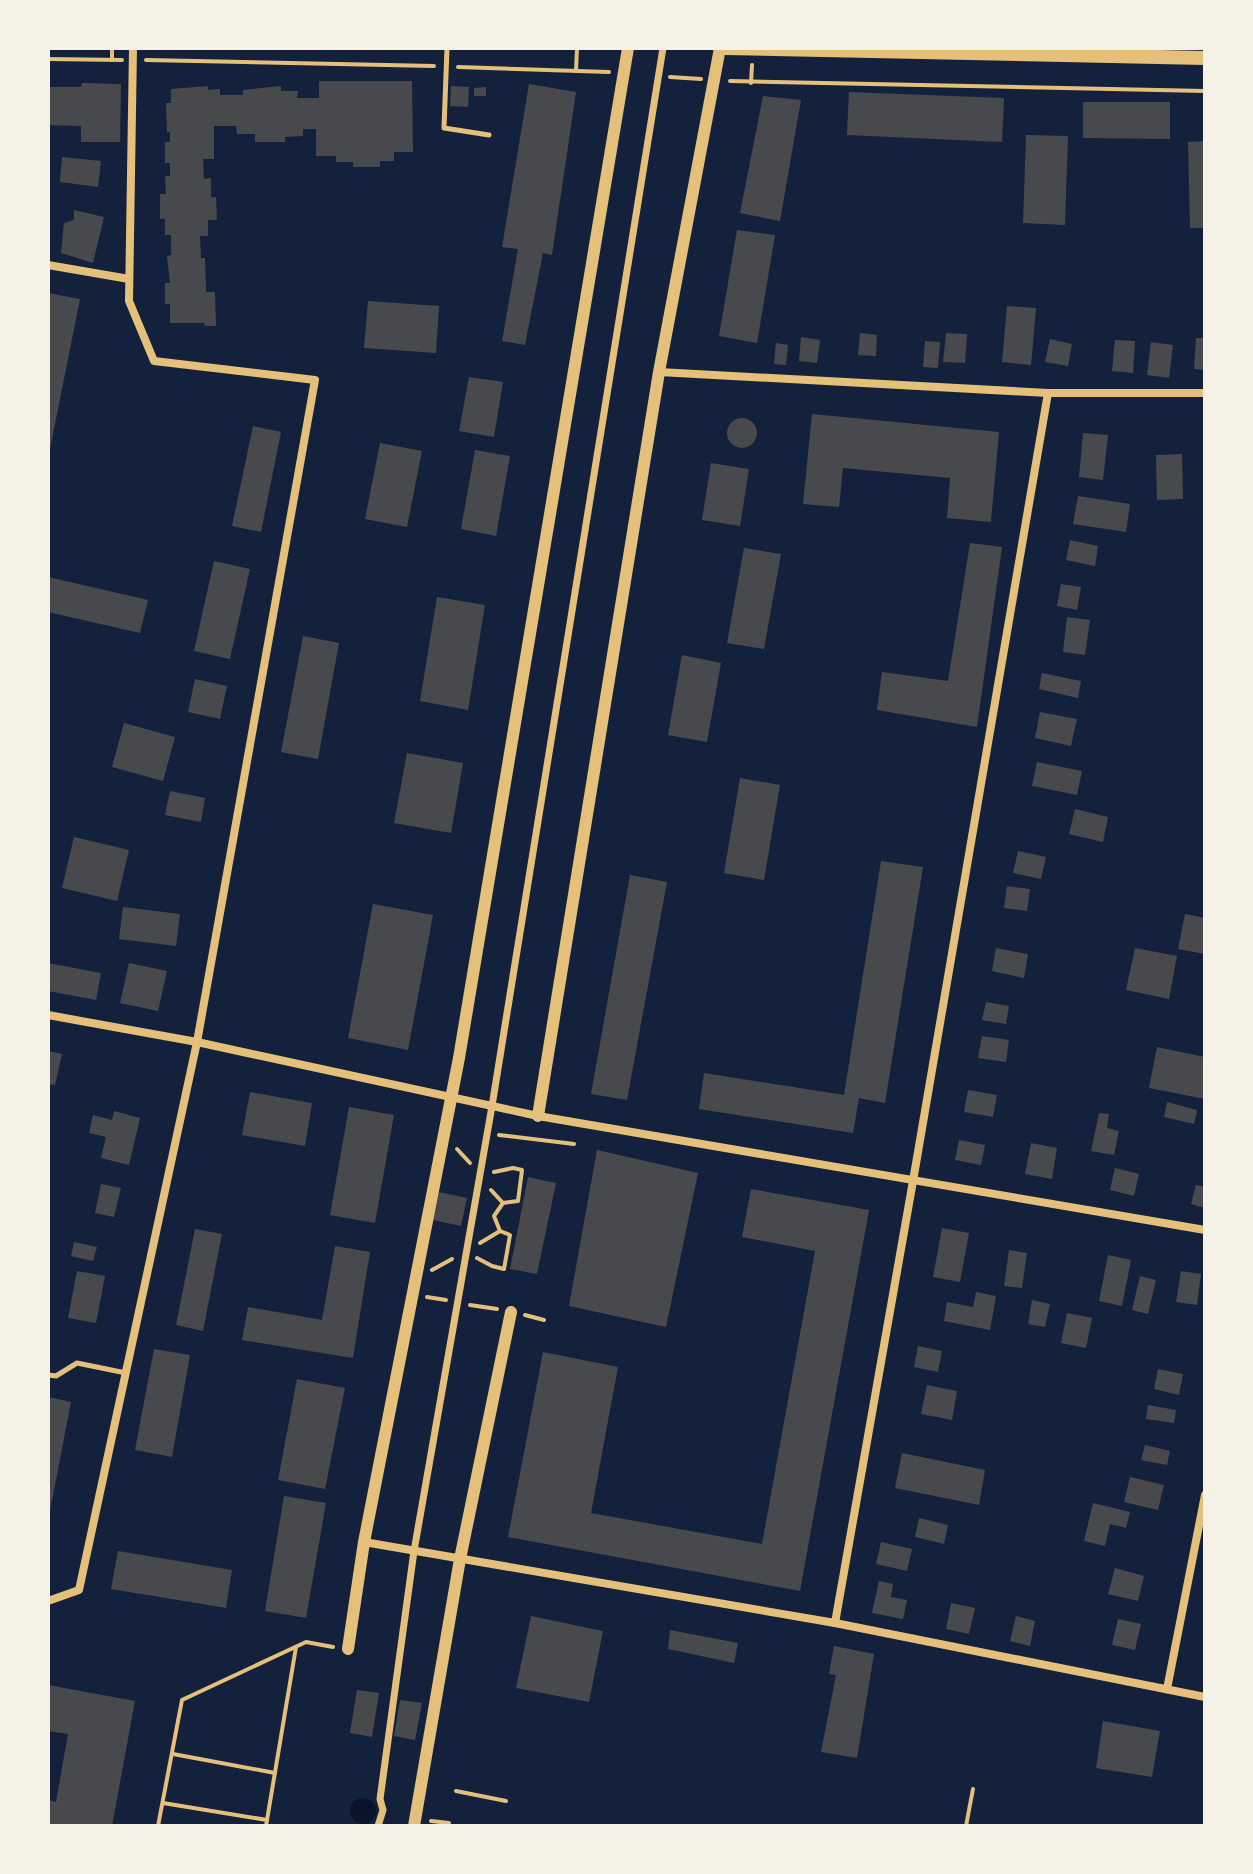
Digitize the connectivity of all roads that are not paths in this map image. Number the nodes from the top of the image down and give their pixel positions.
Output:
1 (133, 48) edge
2 (447, 48) edge
3 (628, 48) edge
4 (663, 48) edge
5 (722, 48) edge
6 (1205, 58) edge
7 (489, 135) dead end
8 (48, 265) edge
9 (129, 279) junction
10 (659, 372) junction
11 (1048, 393) junction
12 (1205, 393) edge
13 (48, 1015) edge
14 (197, 1042) junction
15 (451, 1097) junction
16 (492, 1106) junction
17 (538, 1116) junction
18 (913, 1181) junction
19 (1205, 1230) edge
20 (511, 1312) road end
21 (126, 1373) junction
22 (48, 1375) edge
23 (1205, 1495) edge
24 (364, 1542) junction
25 (414, 1551) junction
26 (460, 1559) junction
27 (48, 1601) edge
28 (835, 1623) junction
29 (348, 1649) road end
30 (1167, 1689) junction
31 (1205, 1697) edge
32 (378, 1826) edge
33 (414, 1826) edge

1 - 9 street
2 - 7 lane
3 - 15 street
4 - 16 street
5 - 6 main road
5 - 10 street
8 - 9 street
9 - 14 street
10 - 11 street
10 - 17 street
11 - 12 street
11 - 18 street
13 - 14 street
14 - 15 street
14 - 21 street
15 - 16 street
15 - 24 street
16 - 17 street
16 - 25 street
17 - 18 street
18 - 19 street
18 - 28 street
20 - 26 street
21 - 22 lane
21 - 27 street
23 - 30 street
24 - 25 street
24 - 29 street
25 - 26 street
25 - 32 street
26 - 28 street
26 - 33 street
28 - 30 street
30 - 31 street

